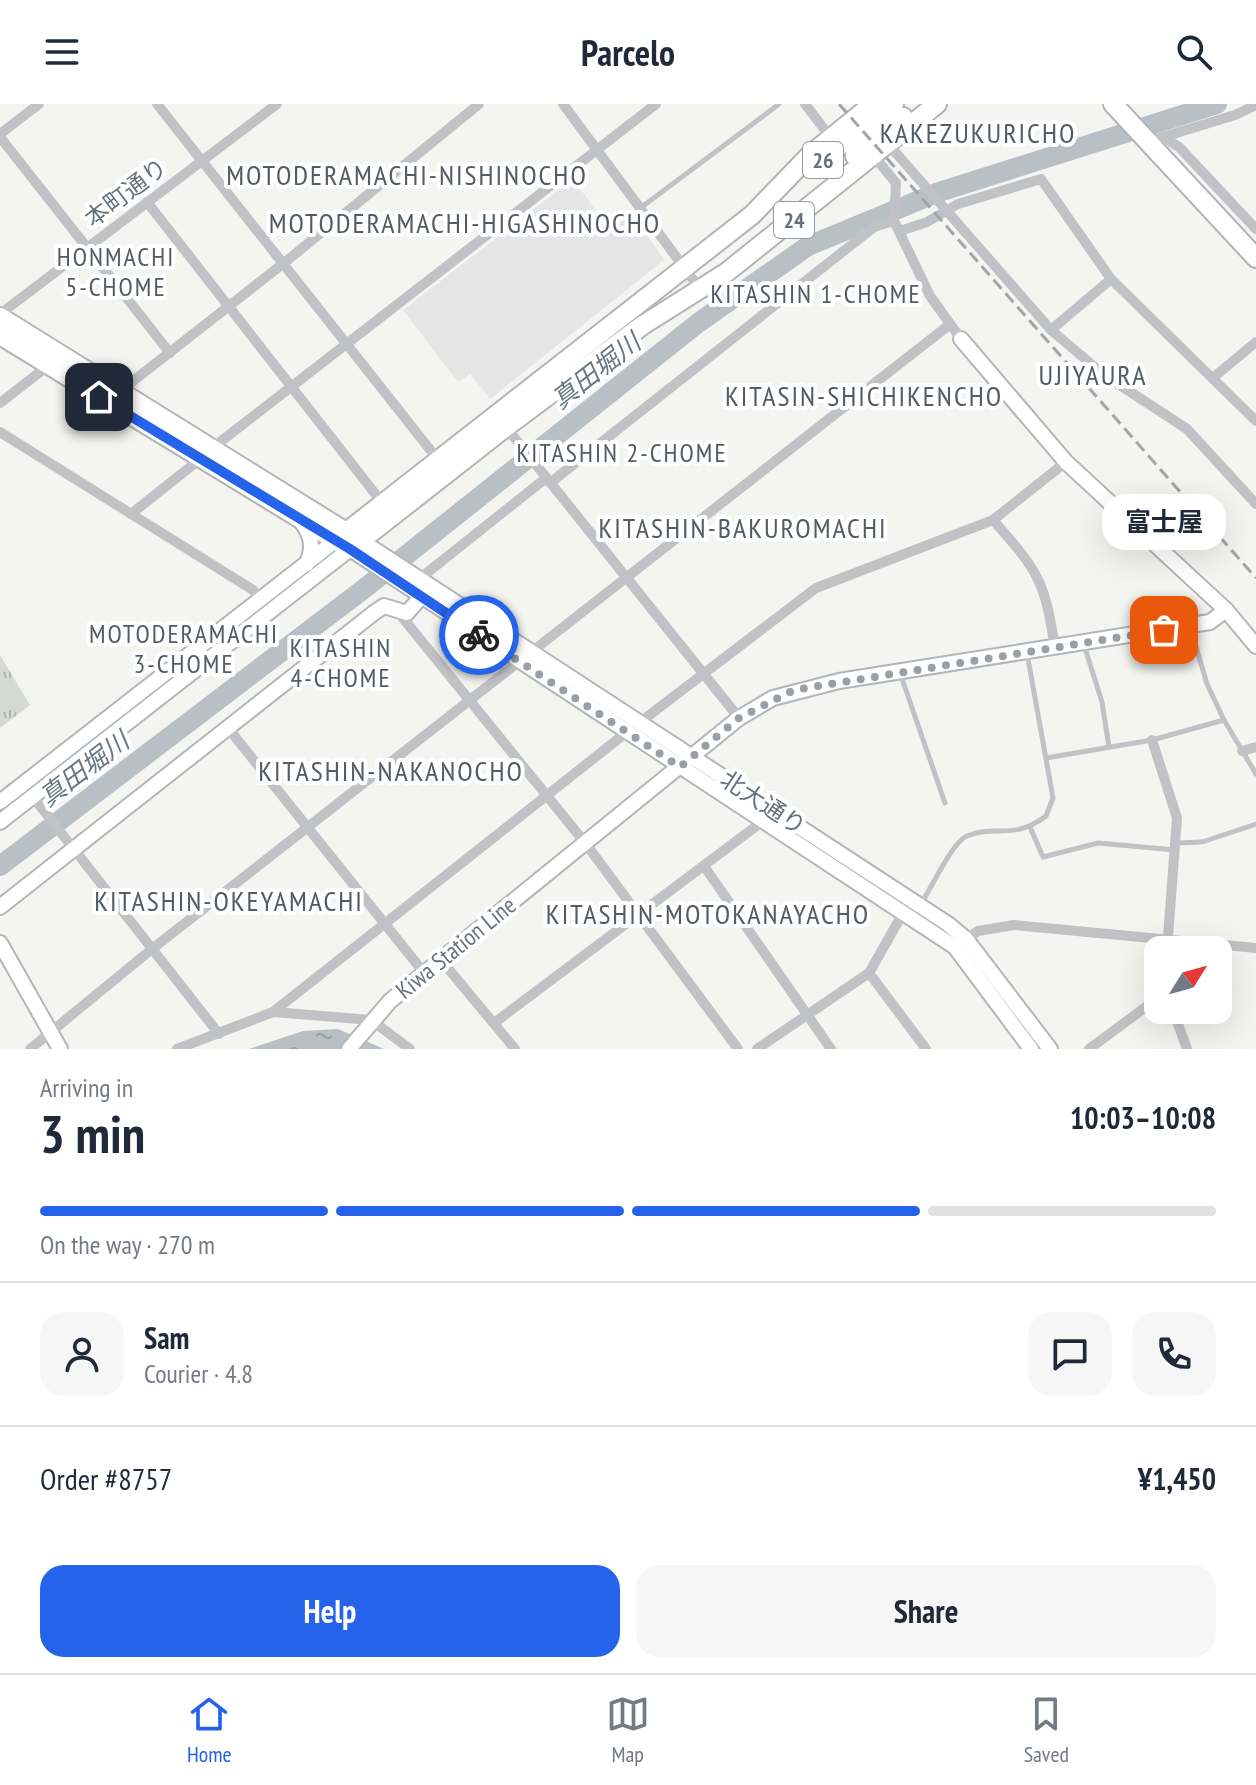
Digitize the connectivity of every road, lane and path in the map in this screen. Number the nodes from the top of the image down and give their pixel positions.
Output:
1 (39, 104) edge
2 (157, 104) edge
3 (277, 104) edge
4 (479, 104) edge
5 (563, 104) edge
6 (656, 104) edge
7 (779, 104) edge
8 (805, 104) edge
9 (873, 104) edge
10 (894, 104) edge
11 (919, 104) edge
12 (937, 104) edge
13 (1113, 104) edge
14 (1256, 105) edge
15 (0, 135) edge
16 (831, 138) junction
17 (1155, 140) junction
18 (597, 149) junction
19 (881, 151) junction
20 (202, 160) junction
21 (147, 202) junction
22 (942, 208) junction
23 (639, 209) junction
24 (752, 215) junction
25 (897, 226) junction
26 (1254, 228) edge
27 (1238, 240) junction
28 (87, 248) junction
29 (1256, 258) edge
30 (284, 263) junction
31 (1111, 279) junction
32 (693, 281) junction
33 (228, 308) junction
34 (0, 316) edge
35 (949, 325) junction
36 (1051, 330) junction
37 (0, 335) edge
38 (961, 339) joint
39 (346, 342) junction
40 (1256, 342) edge
41 (170, 353) junction
42 (49, 365) junction
43 (1214, 377) junction
44 (289, 386) junction
45 (119, 392) junction
46 (0, 403) edge
47 (501, 421) junction
48 (1256, 421) edge
49 (0, 432) edge
50 (205, 454) junction
51 (439, 461) junction
52 (1066, 462) junction
53 (548, 480) junction
54 (1256, 504) edge
55 (384, 505) junction
56 (131, 514) junction
57 (298, 517) junction
58 (993, 520) junction
59 (348, 540) junction
60 (307, 565) junction
61 (396, 572) junction
62 (625, 579) junction
63 (418, 580) junction
64 (421, 597) junction
65 (261, 600) junction
66 (1226, 610) junction
67 (398, 612) junction
68 (1190, 625) junction
69 (1084, 644) junction
70 (1256, 646) edge
71 (1055, 649) junction
72 (1027, 653) junction
73 (526, 657) junction
74 (900, 673) junction
75 (700, 674) junction
76 (469, 702) junction
77 (739, 718) junction
78 (1224, 720) junction
79 (633, 727) junction
80 (228, 728) junction
81 (1152, 740) junction
82 (1109, 747) junction
83 (1256, 747) edge
84 (1242, 751) junction
85 (1046, 758) junction
86 (686, 762) junction
87 (1256, 774) edge
88 (546, 795) junction
89 (33, 797) junction
90 (0, 802) edge
91 (945, 803) dead end
92 (763, 821) junction
93 (0, 822) edge
94 (1256, 824) edge
95 (1030, 827) junction
96 (309, 828) junction
97 (586, 844) junction
98 (1177, 847) junction
99 (73, 848) junction
100 (704, 866) junction
101 (920, 905) junction
102 (0, 907) edge
103 (903, 913) junction
104 (639, 914) junction
105 (386, 923) junction
106 (1168, 936) edge
107 (1144, 942) edge
108 (0, 943) edge
109 (960, 943) junction
110 (1232, 947) edge
111 (1256, 948) edge
112 (152, 949) junction
113 (441, 960) junction
114 (869, 973) junction
115 (425, 974) junction
116 (1144, 1008) edge
117 (273, 1012) junction
118 (807, 1013) junction
119 (494, 1023) junction
120 (1178, 1024) edge
121 (367, 1025) junction
122 (52, 1030) junction
123 (219, 1034) junction
124 (30, 1049) edge
125 (60, 1049) edge
126 (177, 1049) edge
127 (349, 1049) edge
128 (410, 1049) edge
129 (515, 1049) edge
130 (738, 1049) edge
131 (757, 1049) edge
132 (831, 1049) edge
133 (926, 1049) edge
134 (1031, 1049) edge
135 (1050, 1049) edge
136 (1089, 1049) edge
137 (1187, 1049) edge

1 - 15 street
2 - 20 street
3 - 20 street, 本町通り
4 - 30 street
5 - 18 street
6 - 18 street
7 - 23 lane
8 - 16 street
9 - 16 highway, 24
10 - 24 highway, 26
11 - 32 highway, 26
12 - 19 highway, 24
13 - 17 highway
14 - 17 street
15 - 28 street
16 - 24 highway, 24
17 - 26 street
17 - 27 highway
18 - 23 street
18 - 39 street
19 - 22 street
19 - 25 street
19 - 32 highway, 24
20 - 21 street, 本町通り
20 - 30 street
21 - 28 street, 本町通り
21 - 33 street
22 - 25 street
22 - 31 street
22 - 36 street
23 - 32 street
24 - 32 highway, 24
25 - 35 street
25 - 53 street
26 - 27 street
27 - 29 highway
28 - 34 street, 本町通り
28 - 41 street
30 - 33 street
30 - 39 street
31 - 36 street
31 - 43 street
32 - 47 highway, 24
32 - 47 highway, 24
33 - 41 street
33 - 44 street
34 - 45 highway
35 - 38 street
35 - 62 street
36 - 54 street
37 - 42 highway
38 - 52 street
39 - 44 street
39 - 51 street
40 - 43 street
41 - 45 street
42 - 46 street
42 - 50 highway
43 - 48 street
44 - 50 street
44 - 55 street
45 - 50 highway
47 - 51 highway, 24
47 - 53 street
47 - 59 highway, 24
49 - 56 street
50 - 56 street
50 - 57 highway
50 - 59 highway
51 - 55 highway, 24
52 - 58 street
52 - 66 street
53 - 62 street
53 - 63 street
55 - 59 highway, 24
56 - 65 street
57 - 59 highway
57 - 60 street
58 - 71 street
58 - 75 street
59 - 60 street
59 - 61 street
59 - 89 street
60 - 65 street
61 - 63 street, 北大通り
61 - 64 street, 北大通り
62 - 73 street
62 - 75 street
63 - 73 street, 北大通り
64 - 67 street
64 - 73 street, 北大通り
65 - 90 street
66 - 68 street, Kiwa Station Line
66 - 70 street
67 - 76 street
67 - 80 street
68 - 69 street, Kiwa Station Line
68 - 78 lane
69 - 71 street, Kiwa Station Line
69 - 82 lane
71 - 72 street, Kiwa Station Line
72 - 74 street, Kiwa Station Line
72 - 85 lane
73 - 76 street
73 - 79 street, 北大通り
74 - 77 street, Kiwa Station Line
74 - 91 lane
75 - 77 street
75 - 79 street
76 - 88 street
76 - 96 street
77 - 86 street, Kiwa Station Line
78 - 81 lane
78 - 84 lane
79 - 86 street, 北大通り
79 - 88 street
80 - 96 street
80 - 99 street
81 - 82 lane
81 - 98 street
82 - 85 lane
83 - 84 street
84 - 87 lane
85 - 95 lane
86 - 92 street, 北大通り
86 - 97 street, Kiwa Station Line
86 - 101 street, 北大通り
88 - 97 street
88 - 105 street
89 - 93 street
89 - 99 street
92 - 100 street
92 - 103 street, 北大通り
94 - 98 lane
95 - 98 lane
95 - 101 lane
96 - 105 street
96 - 112 street
97 - 104 street
97 - 113 street, Kiwa Station Line
98 - 106 street
99 - 102 street
99 - 112 street
100 - 104 street
100 - 118 street
101 - 109 street, 北大通り
103 - 109 street, 北大通り
103 - 114 street
104 - 119 street
104 - 130 street
105 - 115 street
105 - 117 street
107 - 109 street
108 - 122 street
109 - 134 street, 北大通り
109 - 135 street, 北大通り
110 - 111 street
112 - 122 street
112 - 123 street
113 - 115 street, Kiwa Station Line
113 - 119 street
114 - 118 street
114 - 133 street
115 - 121 street, Kiwa Station Line
116 - 136 street
117 - 121 street
117 - 123 street
118 - 131 street
118 - 132 street
119 - 129 street
120 - 137 street
121 - 127 street, Kiwa Station Line
121 - 128 street
122 - 124 street
122 - 125 street
123 - 126 street

